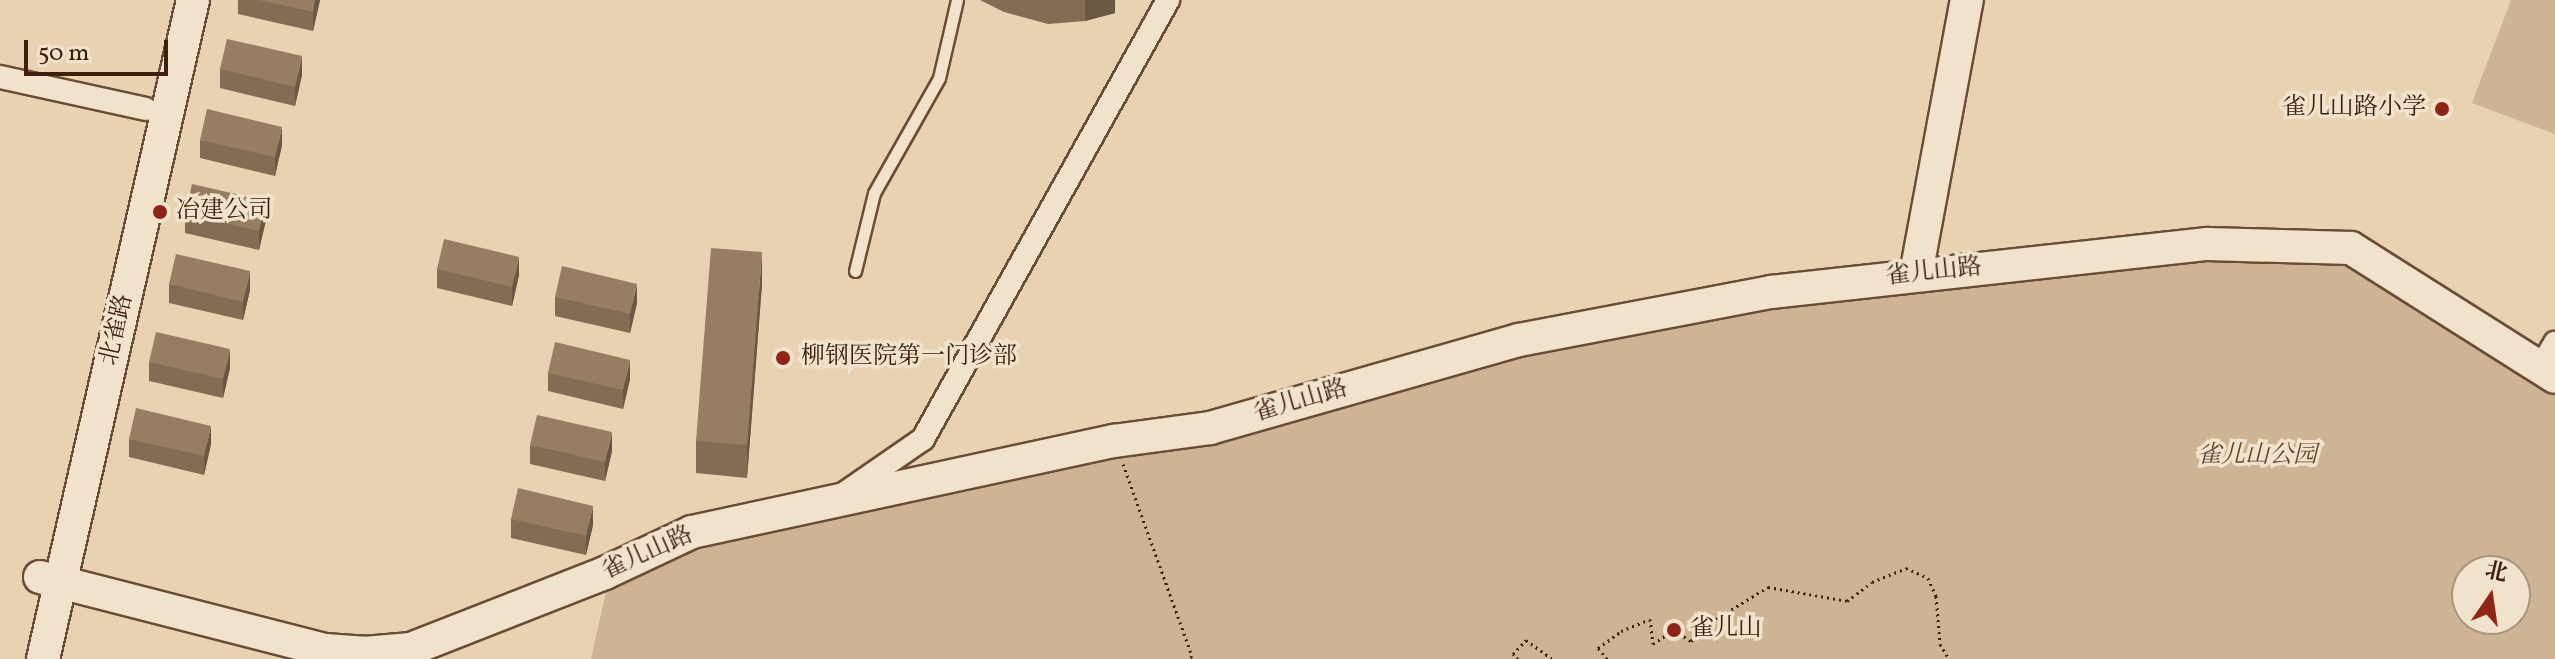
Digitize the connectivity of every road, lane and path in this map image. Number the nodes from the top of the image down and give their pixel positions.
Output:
1 (171, 0) edge
2 (193, 0) edge
3 (957, 0) edge
4 (1168, 0) edge
5 (1967, 0) edge
6 (0, 77) edge
7 (146, 109) junction
8 (855, 271) dead end
9 (1916, 274) junction
10 (2550, 362) edge
11 (1114, 441) junction
12 (835, 501) junction
13 (50, 580) junction
14 (433, 650) edge
15 (1192, 658) edge
16 (21, 659) edge
17 (43, 659) edge
18 (1518, 659) edge
19 (1552, 659) edge
20 (1607, 659) edge
21 (1949, 659) edge

1 - 7 street, 北雀路
2 - 13 street, 北雀路
3 - 8 lane
4 - 12 street
5 - 9 street
6 - 7 street
7 - 13 street, 北雀路
9 - 10 street, 雀儿山路
9 - 11 street, 雀儿山路
11 - 12 street, 雀儿山路
11 - 15 path
12 - 14 street, 雀儿山路
13 - 14 street, 雀儿山路
13 - 16 street, 北雀路
13 - 17 street, 北雀路
18 - 19 path
20 - 21 path

